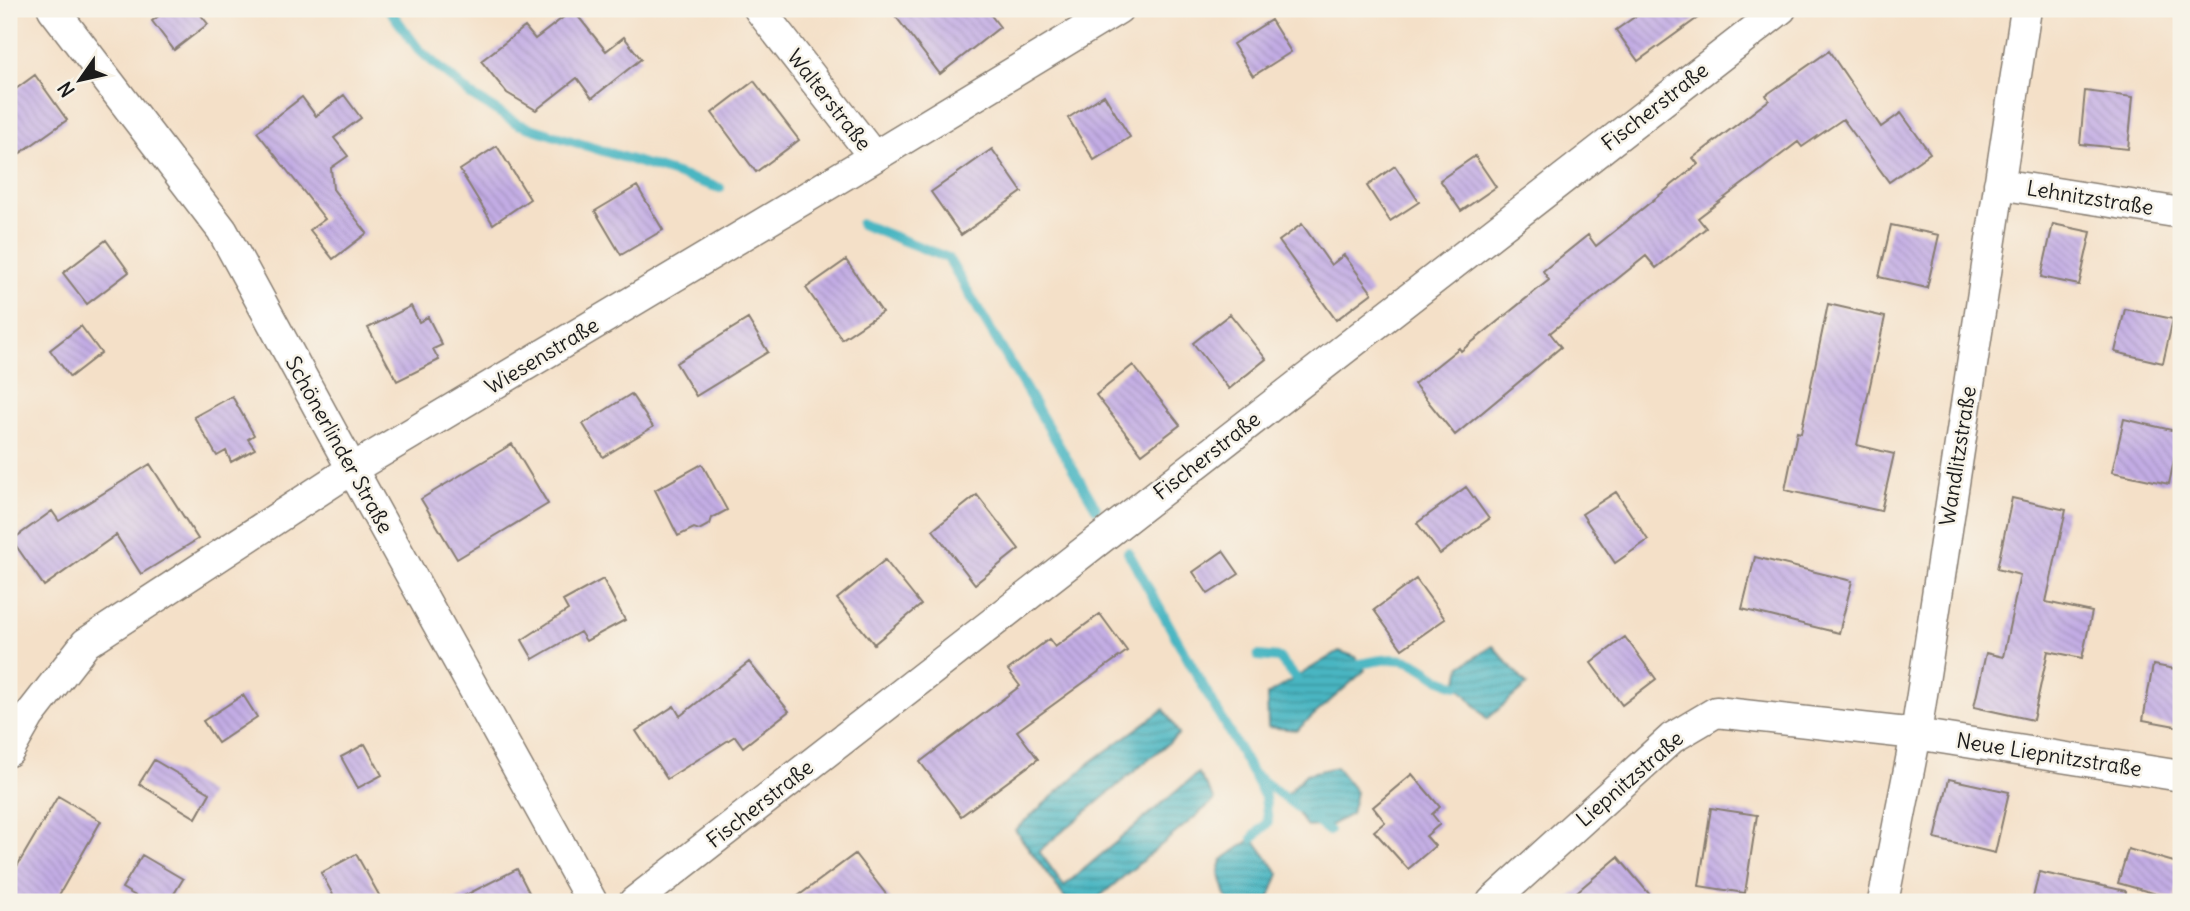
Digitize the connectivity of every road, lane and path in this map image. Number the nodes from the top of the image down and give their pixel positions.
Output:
1 (53, 9) edge
2 (759, 9) edge
3 (1118, 9) edge
4 (1781, 9) edge
5 (2026, 9) edge
6 (874, 158) junction
7 (1999, 184) junction
8 (2181, 213) edge
9 (352, 469) junction
10 (1916, 734) junction
11 (9, 751) edge
12 (2181, 776) edge
13 (592, 902) edge
14 (634, 902) edge
15 (1492, 902) edge
16 (1883, 902) edge

1 - 9 street, Schönerlinder Straße
2 - 6 street, Walterstraße
3 - 6 street, Wiesenstraße
4 - 14 street, Fischerstraße
5 - 7 street, Wandlitzstraße
6 - 9 street, Wiesenstraße
7 - 8 street, Lehnitzstraße
7 - 10 street, Wandlitzstraße
9 - 11 street, Wiesenstraße
9 - 13 street, Schönerlinder Straße
10 - 12 street, Neue Liepnitzstraße
10 - 15 street, Liepnitzstraße
10 - 16 street, Wandlitzstraße

